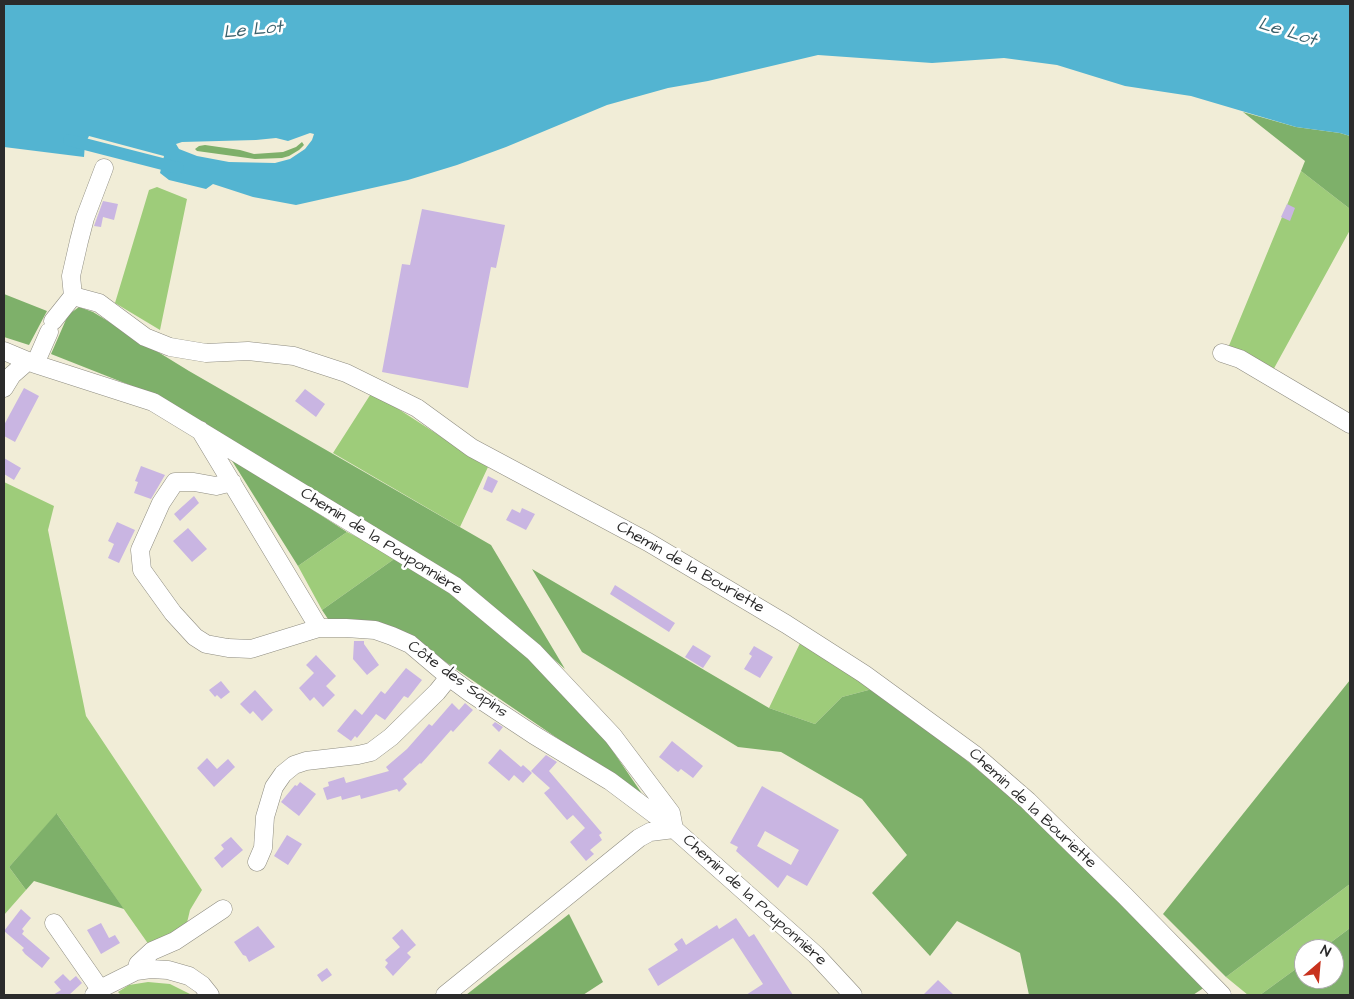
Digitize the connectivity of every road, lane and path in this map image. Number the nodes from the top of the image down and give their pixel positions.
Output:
1 (104, 168) dead end
2 (73, 296) junction
3 (4, 352) edge
4 (1222, 353) dead end
5 (32, 363) junction
6 (4, 388) edge
7 (1350, 424) edge
8 (200, 430) junction
9 (232, 482) junction
10 (319, 628) junction
11 (449, 677) junction
12 (674, 829) junction
13 (257, 862) dead end
14 (223, 909) dead end
15 (54, 923) dead end
16 (136, 971) junction
17 (97, 992) edge
18 (210, 995) edge
19 (445, 995) edge
20 (853, 995) edge
21 (1222, 995) edge

1 - 2 street
2 - 5 street
2 - 21 street, Chemin de la Bouriette
3 - 5 street, Chemin de la Pouponnière
4 - 7 street
5 - 6 street
5 - 8 street, Chemin de la Pouponnière
8 - 9 street
8 - 12 street, Chemin de la Pouponnière
9 - 10 street
9 - 10 street, Côte des Sapins
10 - 11 street, Côte des Sapins
11 - 12 street, Côte des Sapins
11 - 13 street
12 - 19 street
12 - 20 street, Chemin de la Pouponnière
14 - 16 street
15 - 17 street
16 - 17 street
16 - 18 street

